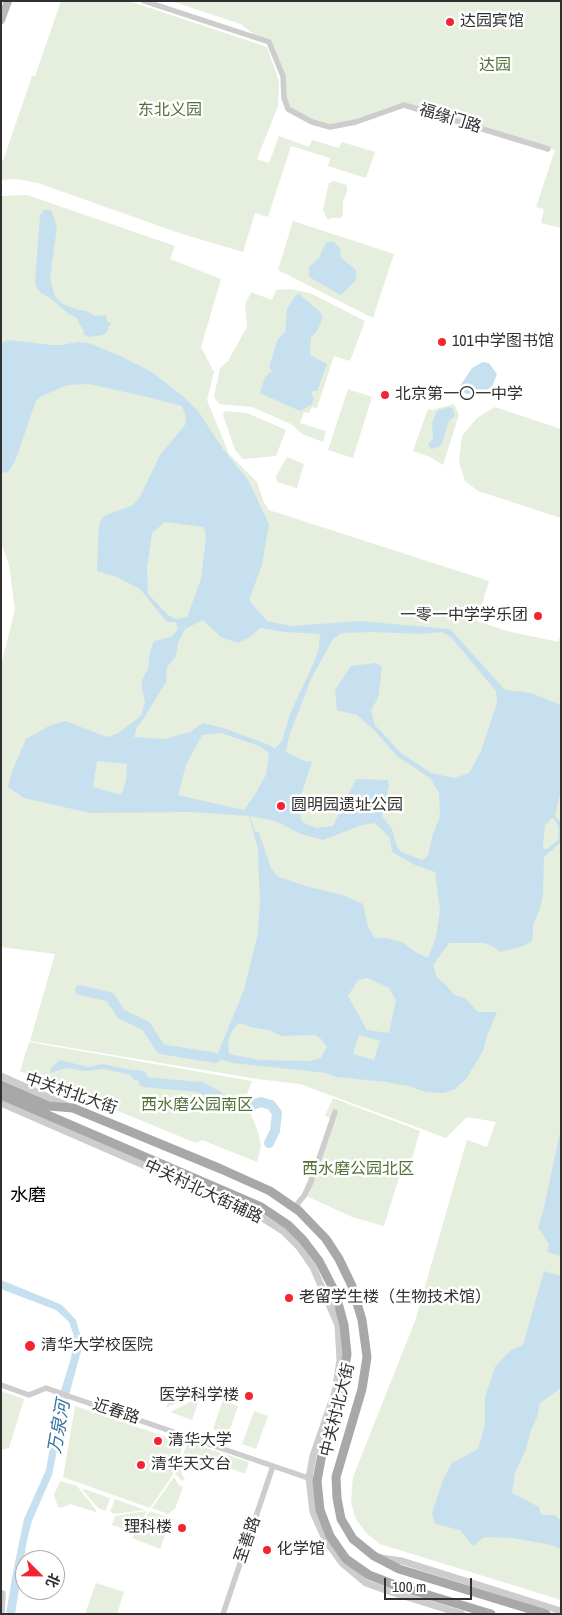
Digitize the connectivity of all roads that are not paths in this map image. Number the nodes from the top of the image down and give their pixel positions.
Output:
1 (8, 1) edge
2 (144, 1) edge
3 (1, 20) edge
4 (548, 149) dead end
5 (1, 1076) edge
6 (1, 1085) edge
7 (1, 1095) edge
8 (1, 1102) edge
9 (73, 1108) junction
10 (335, 1112) dead end
11 (297, 1209) junction
12 (1, 1385) edge
13 (273, 1466) junction
14 (313, 1480) junction
15 (374, 1556) junction
16 (1, 1593) edge
17 (561, 1611) edge
18 (2, 1614) edge
19 (224, 1614) edge
20 (462, 1614) edge
21 (491, 1614) edge
22 (546, 1614) edge

1 - 3 main road
2 - 4 street, 福缘门路
5 - 9 street
6 - 9 main road, 中关村北大街
7 - 14 main road, 中关村北大街
8 - 14 street, 中关村北大街辅路
9 - 11 main road, 中关村北大街
10 - 11 street
11 - 15 main road, 中关村北大街
12 - 13 street, 近春路
13 - 14 street, 近春路
13 - 19 street, 至善路
14 - 20 street, 中关村北大街辅路
14 - 21 main road, 中关村北大街
15 - 17 street
15 - 22 main road, 中关村北大街
16 - 18 street

